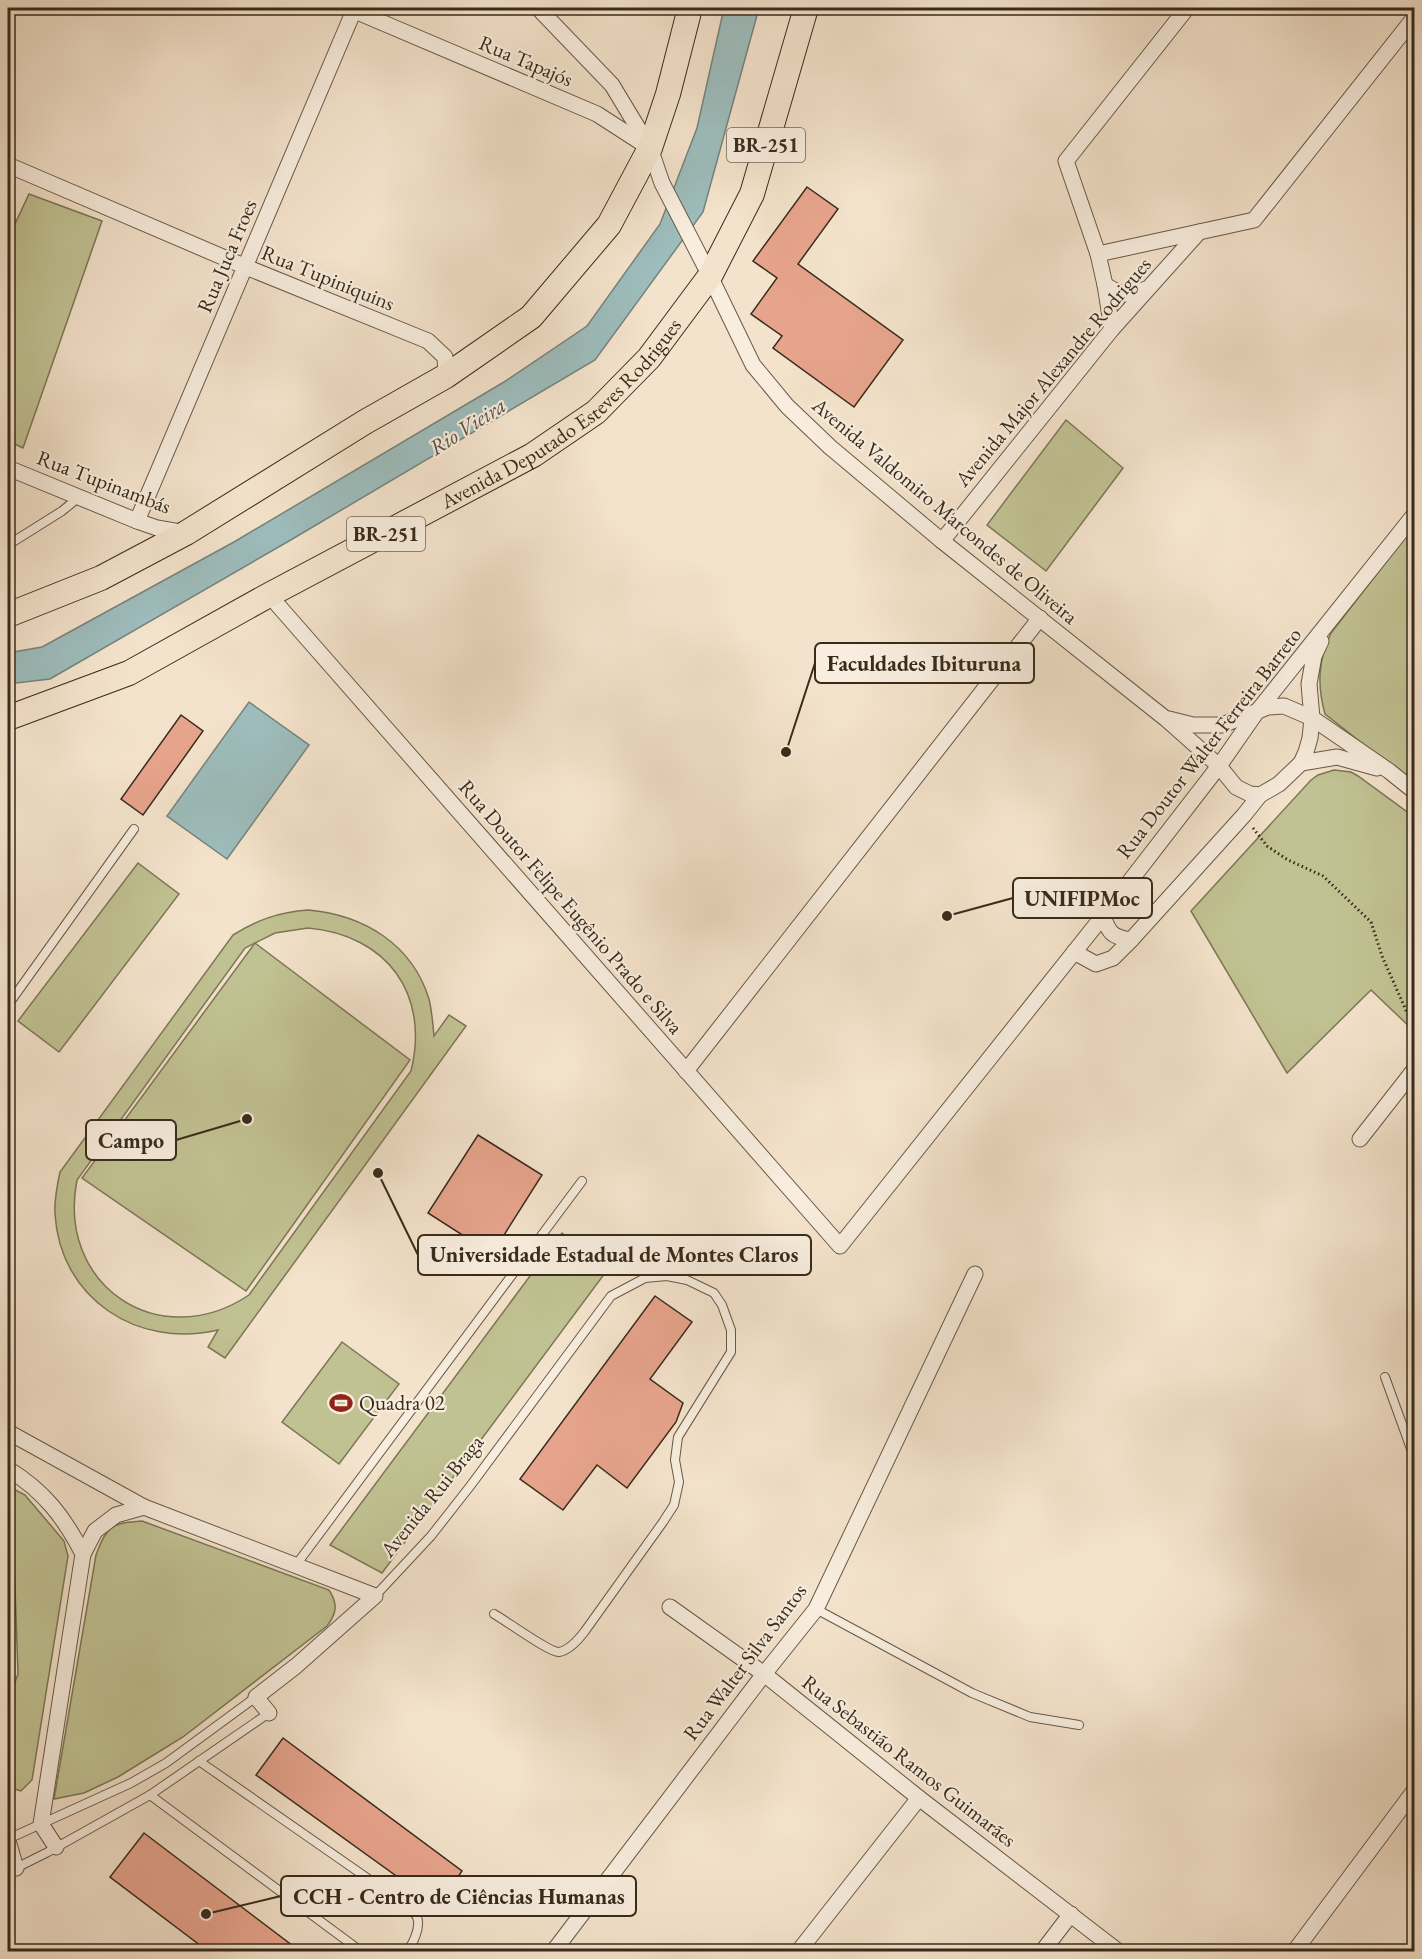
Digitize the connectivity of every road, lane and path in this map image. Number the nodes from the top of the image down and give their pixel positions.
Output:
1 (352, 8) edge
2 (538, 8) edge
3 (690, 8) edge
4 (806, 8) edge
5 (1187, 8) edge
6 (1414, 18) edge
7 (650, 148) junction
8 (8, 165) edge
9 (1199, 232) junction
10 (1098, 254) junction
11 (246, 267) junction
12 (710, 276) junction
13 (1105, 285) junction
14 (1147, 289) junction
15 (1112, 329) junction
16 (446, 376) junction
17 (8, 468) edge
18 (79, 497) junction
19 (1414, 515) edge
20 (138, 521) junction
21 (186, 533) junction
22 (942, 541) junction
23 (8, 545) edge
24 (269, 595) junction
25 (8, 615) edge
26 (1334, 616) junction
27 (1040, 618) junction
28 (1256, 713) junction
29 (8, 718) edge
30 (1312, 718) junction
31 (1166, 719) junction
32 (1301, 763) junction
33 (1219, 766) junction
34 (1389, 771) junction
35 (1414, 792) edge
36 (1260, 795) junction
37 (1244, 816) junction
38 (134, 830) dead end
39 (1103, 916) junction
40 (1131, 940) junction
41 (1074, 952) junction
42 (8, 1005) edge
43 (1414, 1022) edge
44 (1414, 1070) edge
45 (686, 1071) junction
46 (1360, 1139) dead end
47 (582, 1181) dead end
48 (840, 1246) joint
49 (975, 1274) dead end
50 (1384, 1377) dead end
51 (8, 1432) edge
52 (1414, 1457) edge
53 (8, 1469) edge
54 (144, 1507) junction
55 (83, 1554) junction
56 (296, 1565) junction
57 (375, 1596) junction
58 (670, 1607) dead end
59 (816, 1609) junction
60 (494, 1614) dead end
61 (764, 1674) junction
62 (256, 1697) junction
63 (269, 1713) joint
64 (1078, 1725) dead end
65 (199, 1761) junction
66 (1414, 1791) edge
67 (150, 1795) junction
68 (919, 1798) junction
69 (41, 1824) junction
70 (8, 1840) edge
71 (56, 1847) junction
72 (12, 1870) edge
73 (1071, 1914) junction
74 (362, 1952) edge
75 (406, 1952) edge
76 (553, 1952) edge
77 (798, 1952) edge
78 (1042, 1952) edge
79 (1119, 1952) edge
80 (1294, 1952) edge

1 - 7 street, Rua Tapajós
1 - 11 street, Rua Juca Froes
2 - 7 street, Avenida Valdomiro Marcondes de Oliveira
3 - 7 main road
4 - 12 main road, Avenida Deputado Esteves Rodrigues / BR-251
5 - 10 street
6 - 9 street, Avenida Major Alexandre Rodrigues
7 - 12 street, Avenida Valdomiro Marcondes de Oliveira
7 - 16 main road
8 - 11 street, Rua Tupiniquins
9 - 10 street, Avenida Major Alexandre Rodrigues
9 - 14 street, Avenida Major Alexandre Rodrigues
10 - 13 street
11 - 16 street, Rua Tupiniquins
11 - 20 street, Rua Juca Froes
12 - 22 street, Avenida Valdomiro Marcondes de Oliveira
12 - 24 main road, Avenida Deputado Esteves Rodrigues / BR-251
13 - 14 street
13 - 15 street
14 - 15 street, Avenida Major Alexandre Rodrigues
15 - 22 street, Avenida Major Alexandre Rodrigues
16 - 21 main road
17 - 18 street, Rua Tupinambás
18 - 20 street, Rua Tupinambás
18 - 23 lane
19 - 26 street, Rua Doutor Walter Ferreira Barreto
20 - 21 street, Rua Tupinambás
21 - 25 main road
22 - 27 street, Avenida Valdomiro Marcondes de Oliveira
24 - 29 main road, Avenida Deputado Esteves Rodrigues / BR-251
24 - 45 street, Rua Doutor Felipe Eugênio Prado e Silva
26 - 28 street, Rua Doutor Walter Ferreira Barreto
26 - 30 street, Rua Doutor Walter Ferreira Barreto
27 - 31 street, Avenida Valdomiro Marcondes de Oliveira
27 - 45 street
28 - 30 street, Avenida Valdomiro Marcondes de Oliveira
28 - 31 street, Avenida Valdomiro Marcondes de Oliveira
28 - 33 street, Rua Doutor Walter Ferreira Barreto
30 - 32 street, Rua Doutor Walter Ferreira Barreto
30 - 34 street, Avenida Valdomiro Marcondes de Oliveira
31 - 33 street, Avenida Valdomiro Marcondes de Oliveira
32 - 34 street, Avenida Valdomiro Marcondes de Oliveira
32 - 36 street, Rua Doutor Walter Ferreira Barreto
33 - 36 street
33 - 39 street, Rua Doutor Walter Ferreira Barreto
34 - 35 street, Avenida Valdomiro Marcondes de Oliveira
36 - 37 street, Rua Doutor Walter Ferreira Barreto
37 - 40 street, Rua Doutor Walter Ferreira Barreto
37 - 43 path
38 - 42 lane
39 - 40 street
39 - 41 street, Rua Doutor Walter Ferreira Barreto
40 - 41 street, Rua Doutor Walter Ferreira Barreto
41 - 48 street, Rua Doutor Walter Ferreira Barreto
44 - 46 street
45 - 48 street, Rua Doutor Felipe Eugênio Prado e Silva
47 - 56 lane
49 - 59 street, Rua Walter Silva Santos
50 - 52 lane
51 - 54 street
53 - 55 street
54 - 55 street
54 - 56 street
55 - 69 street
56 - 57 street
57 - 60 lane, Avenida Rui Braga
57 - 62 street, Avenida Rui Braga
58 - 61 street, Rua Sebastião Ramos Guimarães
59 - 61 street, Rua Walter Silva Santos
59 - 64 lane
61 - 68 street, Rua Sebastião Ramos Guimarães
61 - 76 street, Rua Walter Silva Santos
62 - 63 street
62 - 69 lane, Avenida Rui Braga
63 - 65 lane
65 - 67 lane
65 - 75 lane
66 - 80 street
67 - 71 lane
67 - 74 lane
68 - 73 street, Rua Sebastião Ramos Guimarães
68 - 77 street
69 - 70 lane, Avenida Rui Braga
69 - 71 street
70 - 72 street
71 - 72 lane
73 - 78 street
73 - 79 street, Rua Sebastião Ramos Guimarães

